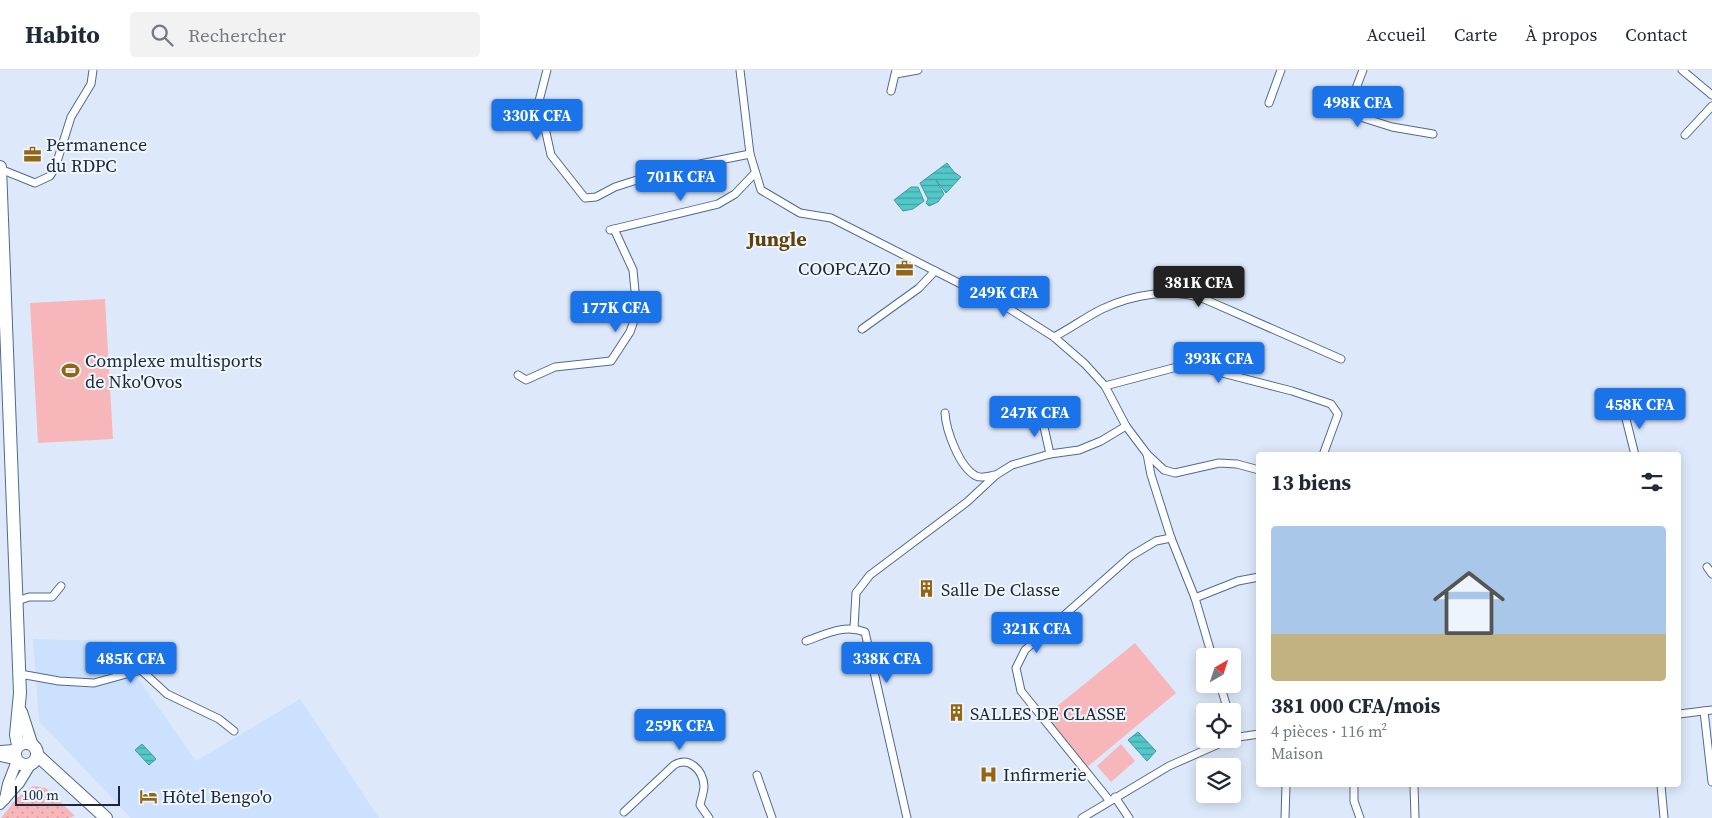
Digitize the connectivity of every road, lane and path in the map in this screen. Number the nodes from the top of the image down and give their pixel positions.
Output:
1 (93, 70) edge
2 (547, 70) edge
3 (740, 70) edge
4 (918, 70) edge
5 (1281, 70) edge
6 (1363, 70) edge
7 (1682, 70) edge
8 (896, 72) edge
9 (891, 92) dead end
10 (1712, 95) edge
11 (1269, 103) dead end
12 (1712, 106) edge
13 (1433, 134) dead end
14 (1685, 135) dead end
15 (750, 154) junction
16 (0, 169) edge
17 (754, 174) junction
18 (1, 190) edge
19 (935, 271) junction
20 (862, 329) dead end
21 (1054, 337) junction
22 (1341, 359) dead end
23 (518, 375) dead end
24 (1105, 386) junction
25 (1624, 411) dead end
26 (945, 413) dead end
27 (1042, 418) dead end
28 (1126, 426) junction
29 (1324, 452) edge
30 (1634, 452) edge
31 (1050, 454) junction
32 (1147, 454) junction
33 (1256, 469) edge
34 (996, 475) junction
35 (1171, 538) junction
36 (1707, 567) dead end
37 (1712, 574) edge
38 (1256, 578) edge
39 (61, 586) dead end
40 (1195, 598) junction
41 (17, 602) junction
42 (854, 628) junction
43 (806, 641) dead end
44 (1210, 648) edge
45 (20, 674) junction
46 (1712, 710) edge
47 (1704, 711) junction
48 (1681, 714) edge
49 (234, 731) dead end
50 (1256, 734) edge
51 (1241, 737) edge
52 (1210, 748) edge
53 (0, 751) edge
54 (24, 755) junction
55 (0, 756) edge
56 (757, 775) dead end
57 (1712, 782) edge
58 (1286, 787) edge
59 (1354, 787) edge
60 (1414, 787) edge
61 (1661, 787) edge
62 (1112, 799) junction
63 (2, 802) edge
64 (624, 812) dead end
65 (106, 818) edge
66 (709, 818) edge
67 (772, 818) edge
68 (907, 818) edge
69 (1082, 818) edge
70 (1130, 818) edge
71 (1286, 818) edge
72 (1360, 818) edge
73 (1415, 818) edge
74 (1664, 818) edge

1 - 16 street
2 - 15 street
3 - 15 street
4 - 8 street
5 - 11 street
6 - 13 street
7 - 10 street
8 - 9 street
12 - 14 street
15 - 17 street
16 - 18 highway
17 - 19 street
17 - 23 street
18 - 41 highway
19 - 20 street
19 - 21 street
21 - 22 street
21 - 24 street
24 - 28 street
24 - 29 street
25 - 30 street
26 - 34 street
27 - 31 street
28 - 31 street
28 - 32 street
31 - 34 street
32 - 33 street
32 - 35 street
34 - 42 street
35 - 40 street
35 - 62 street
36 - 37 street
38 - 40 street
39 - 41 street
40 - 44 street
41 - 45 highway
42 - 43 street
42 - 68 street
45 - 49 street
45 - 54 highway
46 - 47 street
47 - 48 street
47 - 57 street
50 - 51 street
52 - 62 street
53 - 54 street
54 - 55 street
54 - 63 street
54 - 65 highway
56 - 67 street
58 - 71 street
59 - 72 street
60 - 73 street
61 - 74 street
62 - 69 street
62 - 70 street
64 - 66 street

